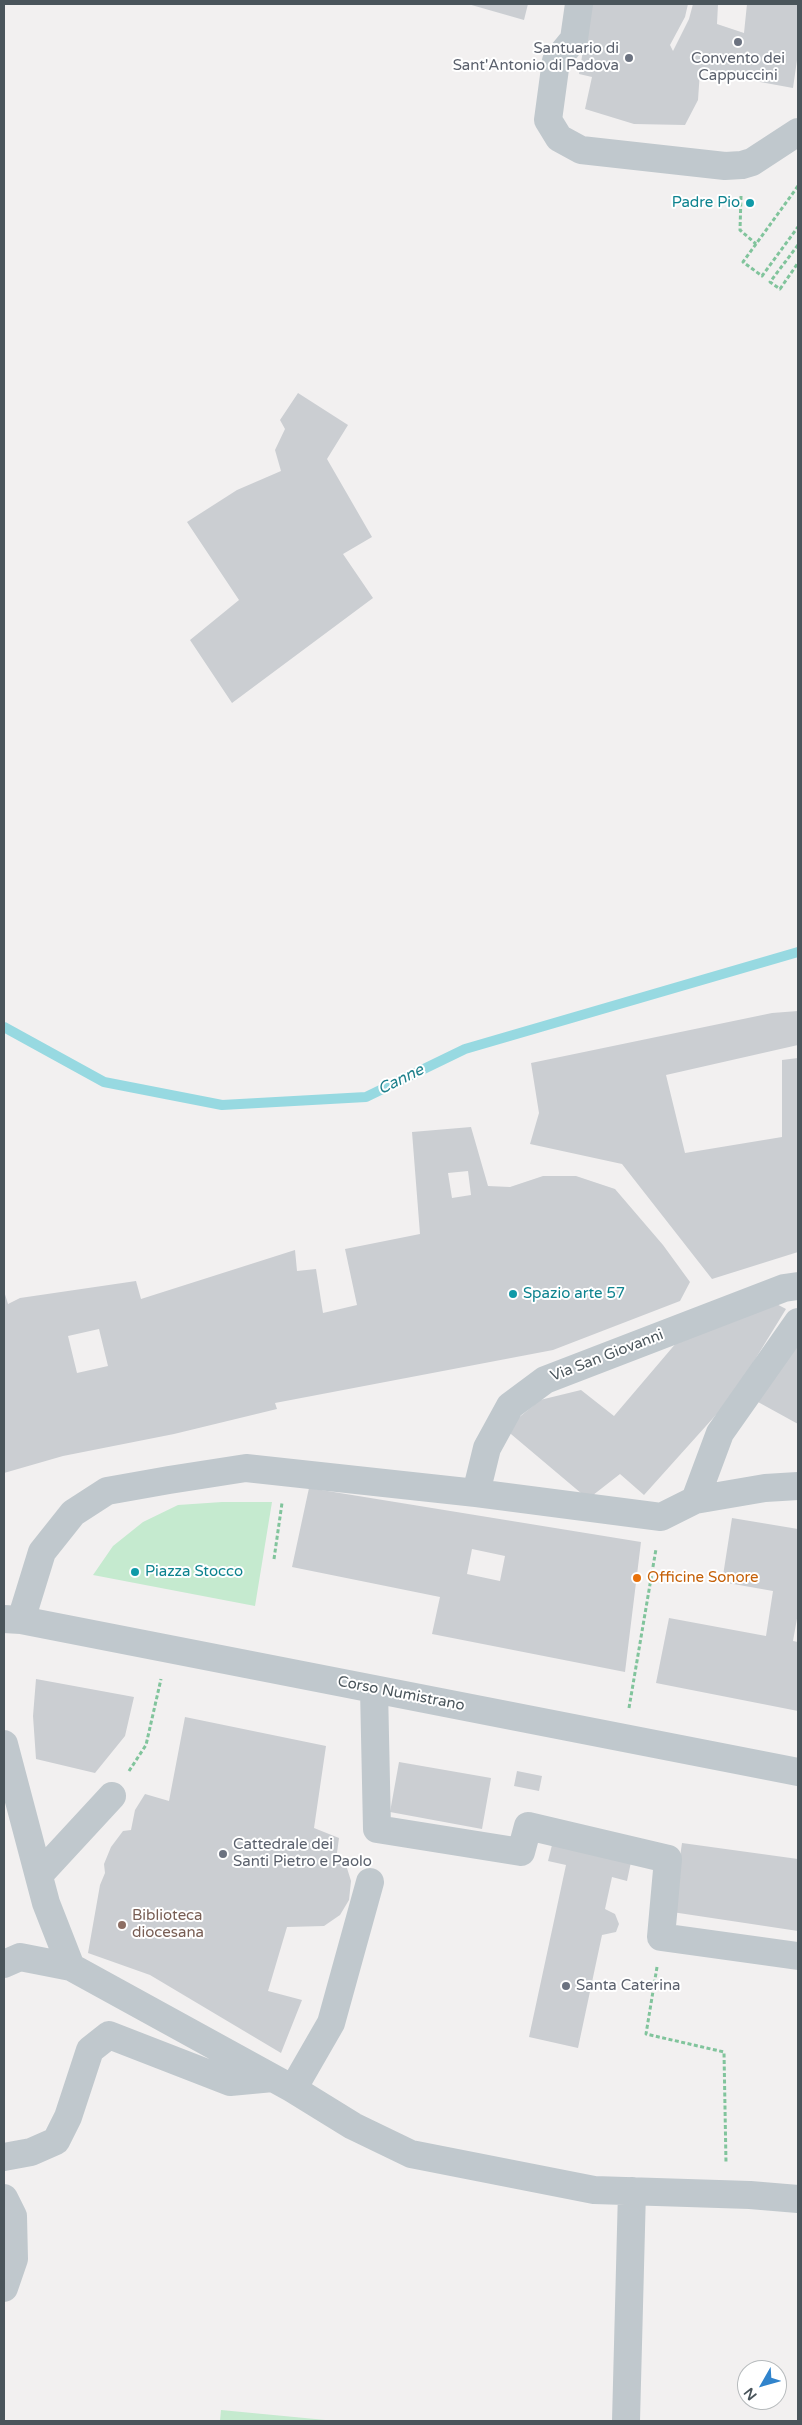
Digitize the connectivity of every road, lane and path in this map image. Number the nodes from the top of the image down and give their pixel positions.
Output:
1 (579, 4) edge
2 (798, 132) edge
3 (742, 165) junction
4 (798, 186) edge
5 (798, 227) edge
6 (756, 244) junction
7 (798, 245) edge
8 (798, 263) edge
9 (798, 1286) edge
10 (798, 1322) edge
11 (286, 1472) junction
12 (798, 1486) edge
13 (476, 1493) junction
14 (695, 1500) junction
15 (661, 1517) junction
16 (274, 1559) dead end
17 (12, 1620) edge
18 (168, 1649) junction
19 (635, 1672) dead end
20 (374, 1689) junction
21 (4, 1744) edge
22 (798, 1772) edge
23 (112, 1796) joint
24 (39, 1876) junction
25 (370, 1882) dead end
26 (662, 1937) junction
27 (798, 1956) edge
28 (4, 1964) edge
29 (71, 1967) junction
30 (283, 2083) junction
31 (4, 2157) edge
32 (798, 2188) edge
33 (632, 2191) junction
34 (738, 2195) junction
35 (4, 2198) edge
36 (798, 2199) edge
37 (4, 2288) edge
38 (626, 2421) edge

1 - 3 street
2 - 3 street
3 - 6 path
4 - 6 path
5 - 6 path
7 - 8 path
9 - 13 street, Via San Giovanni
10 - 14 street
11 - 13 street
11 - 16 path
11 - 17 street
12 - 14 street
13 - 15 street
14 - 15 street
15 - 19 path
17 - 18 street, Corso Numistrano
18 - 20 street, Corso Numistrano
18 - 23 path
20 - 22 street, Corso Numistrano
20 - 26 street
21 - 24 street
23 - 24 street
24 - 29 street
25 - 30 street
26 - 27 street
26 - 34 path
28 - 29 street
29 - 30 street
30 - 31 street
30 - 33 street
32 - 34 street
33 - 34 street
33 - 38 street
34 - 36 street
35 - 37 street

